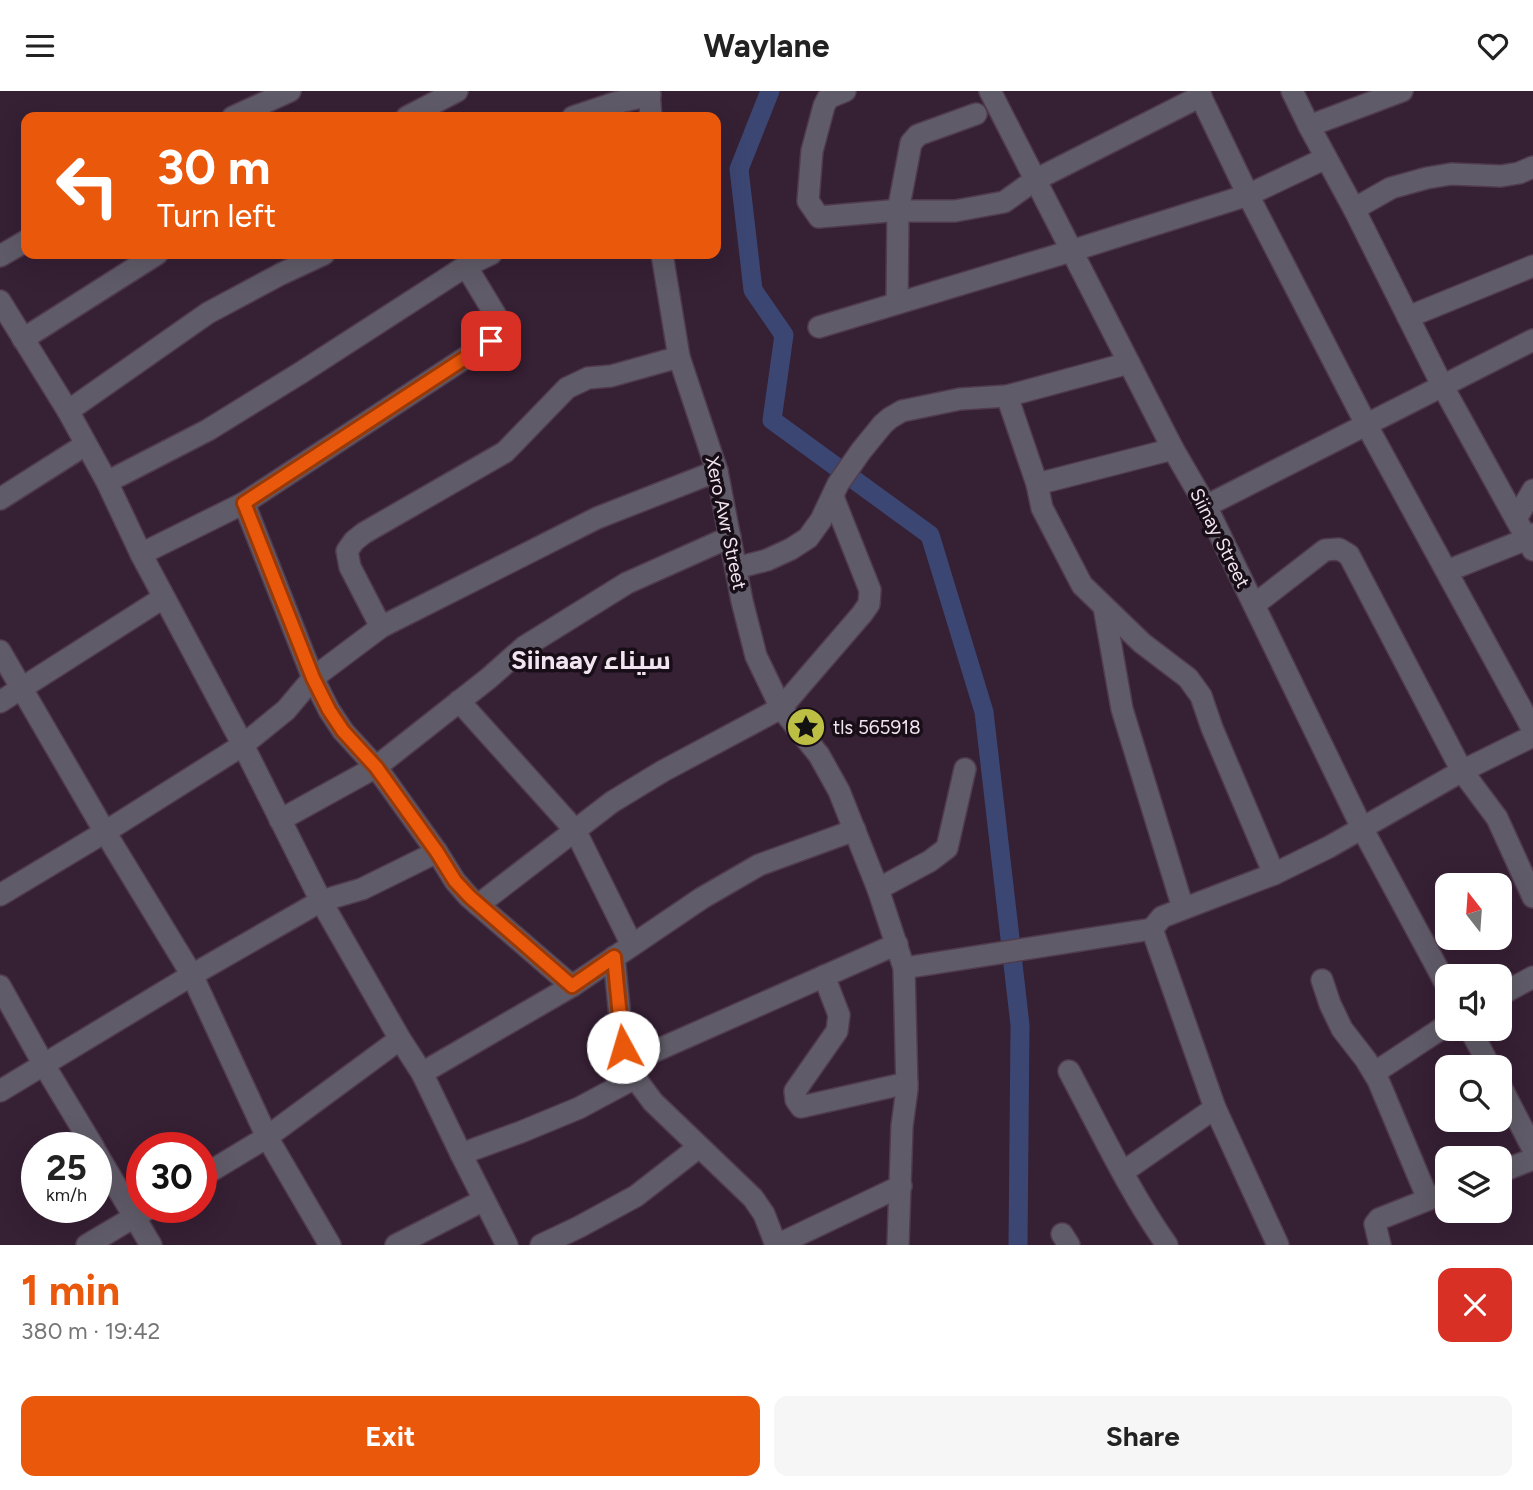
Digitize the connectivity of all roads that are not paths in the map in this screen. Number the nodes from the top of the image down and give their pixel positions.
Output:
1 (290, 91) edge
2 (457, 91) edge
3 (845, 91) edge
4 (990, 91) edge
5 (1292, 91) edge
6 (1402, 91) edge
7 (649, 93) edge
8 (1200, 94) edge
9 (244, 112) edge
10 (417, 112) edge
11 (588, 112) edge
12 (651, 112) edge
13 (976, 114) dead end
14 (1309, 126) junction
15 (1326, 159) junction
16 (1533, 167) edge
17 (1034, 180) junction
18 (1248, 195) junction
19 (1354, 209) junction
20 (898, 211) junction
21 (21, 244) edge
22 (1071, 251) junction
23 (0, 256) edge
24 (149, 259) edge
25 (313, 259) edge
26 (481, 259) edge
27 (663, 259) edge
28 (466, 266) junction
29 (1533, 266) edge
30 (0, 301) edge
31 (897, 303) junction
32 (1408, 317) junction
33 (819, 327) dead end
34 (23, 339) junction
35 (1533, 340) edge
36 (679, 357) junction
37 (1129, 363) junction
38 (1442, 385) junction
39 (1007, 396) junction
40 (68, 411) junction
41 (1366, 424) junction
42 (85, 445) junction
43 (1173, 449) junction
44 (717, 471) junction
45 (107, 482) junction
46 (1037, 484) junction
47 (1533, 490) edge
48 (835, 491) junction
49 (0, 499) edge
50 (244, 503) junction
51 (1206, 506) junction
52 (1516, 519) junction
53 (730, 537) junction
54 (1531, 541) edge
55 (141, 554) junction
56 (736, 568) junction
57 (1447, 571) junction
58 (163, 597) junction
59 (1254, 605) junction
60 (1104, 607) junction
61 (381, 627) junction
62 (0, 651) edge
63 (313, 678) junction
64 (22, 689) junction
65 (459, 701) junction
66 (0, 702) edge
67 (781, 708) junction
68 (1533, 730) edge
69 (1533, 736) edge
70 (243, 745) junction
71 (376, 767) junction
72 (965, 769) dead end
73 (1461, 771) junction
74 (280, 820) junction
75 (1362, 828) junction
76 (575, 830) junction
77 (855, 830) junction
78 (105, 832) junction
79 (437, 852) junction
80 (1274, 874) junction
81 (878, 889) junction
82 (0, 895) edge
83 (1533, 897) edge
84 (321, 901) junction
85 (478, 905) junction
86 (1184, 908) junction
87 (1152, 929) junction
88 (897, 944) junction
89 (623, 951) junction
90 (1435, 964) edge
91 (904, 968) junction
92 (192, 975) junction
93 (824, 976) junction
94 (1533, 977) edge
95 (1322, 980) dead end
96 (0, 986) edge
97 (572, 986) junction
98 (1512, 988) edge
99 (1435, 1033) edge
100 (400, 1039) junction
101 (44, 1065) junction
102 (631, 1070) junction
103 (1069, 1071) dead end
104 (422, 1073) junction
105 (1374, 1073) junction
106 (907, 1083) junction
107 (0, 1091) edge
108 (1215, 1108) junction
109 (1512, 1108) edge
110 (84, 1132) edge
111 (267, 1137) junction
112 (699, 1147) junction
113 (1533, 1149) edge
114 (461, 1154) junction
115 (1533, 1159) edge
116 (217, 1167) edge
117 (1512, 1167) edge
118 (112, 1172) edge
119 (1123, 1172) junction
120 (901, 1186) junction
121 (126, 1190) edge
122 (1435, 1190) edge
123 (1435, 1197) edge
124 (484, 1200) junction
125 (126, 1222) edge
126 (146, 1223) edge
127 (87, 1245) edge
128 (151, 1245) edge
129 (330, 1245) edge
130 (396, 1245) edge
131 (508, 1245) edge
132 (541, 1245) edge
133 (777, 1245) edge
134 (898, 1245) edge
135 (1167, 1245) edge
136 (1278, 1245) edge
137 (1380, 1245) edge

1 - 9 street
2 - 10 street
3 - 20 street
4 - 17 street, Siinay Street
5 - 14 street
6 - 14 street
7 - 11 street
7 - 12 street
8 - 17 street
8 - 18 street
13 - 20 street
14 - 15 street
15 - 18 street
15 - 19 street
16 - 19 street
17 - 20 street
17 - 22 street, Siinay Street
18 - 22 street
18 - 41 street
19 - 32 street
20 - 31 street
21 - 23 street
22 - 31 street
22 - 37 street, Siinay Street
24 - 34 street
25 - 40 street
26 - 28 street
27 - 36 street, Xero Awr Street
28 - 45 street
28 - 50 street
29 - 32 street
30 - 34 street
31 - 33 street
32 - 38 street
34 - 40 street
35 - 38 street
36 - 44 street, Xero Awr Street
36 - 61 street
37 - 39 street
37 - 43 street, Siinay Street
38 - 41 street
38 - 52 street
39 - 46 street
39 - 48 street
40 - 42 street
41 - 51 street
41 - 57 street
42 - 45 street
42 - 49 street
43 - 46 street
43 - 51 street, Siinay Street
44 - 53 street, Xero Awr Street
44 - 61 street
45 - 55 street
46 - 60 street
47 - 52 street
48 - 56 street
48 - 67 street
50 - 55 street
50 - 63 street
51 - 59 street, Siinay Street
52 - 54 street
53 - 56 street, Xero Awr Street
53 - 65 street
54 - 57 street
55 - 58 street
56 - 67 street, Xero Awr Street
57 - 68 street
58 - 64 street
58 - 70 street
59 - 73 street
59 - 75 street, Siinay Street
60 - 80 street
60 - 86 street
61 - 63 street
62 - 64 street
63 - 70 street
63 - 71 street
64 - 66 street
64 - 78 street
65 - 71 street
65 - 76 street
67 - 76 street
67 - 77 street, Xero Awr Street
69 - 73 street
70 - 74 street
70 - 78 street
71 - 74 street
71 - 79 street
72 - 81 street
73 - 75 street
73 - 83 street
74 - 84 street
75 - 80 street
75 - 90 street, Siinay Street
76 - 85 street
76 - 89 street
77 - 81 street, Xero Awr Street
77 - 89 street
78 - 82 street
78 - 92 street
79 - 84 street
79 - 85 street
80 - 86 street
81 - 88 street, Xero Awr Street
84 - 92 street
84 - 100 street
85 - 97 street
86 - 87 street
87 - 91 street
87 - 108 street
88 - 91 street, Xero Awr Street
88 - 93 street
89 - 97 street
89 - 102 street
91 - 106 street, Xero Awr Street
92 - 101 street
92 - 111 street
93 - 102 street
93 - 106 street
94 - 98 street
95 - 105 street
96 - 101 street
97 - 104 street
99 - 105 street
100 - 104 street
100 - 111 street
101 - 107 street
101 - 110 street
102 - 112 street
102 - 114 street
103 - 119 street
104 - 114 street
105 - 122 street
106 - 120 street, Xero Awr Street
108 - 119 street
108 - 136 street
109 - 113 street
111 - 116 street
111 - 129 street
112 - 132 street
112 - 133 street
114 - 124 street
115 - 117 street
118 - 121 street
119 - 135 street
120 - 133 street
120 - 134 street, Xero Awr Street
123 - 137 street
124 - 130 street
124 - 131 street
125 - 127 street
126 - 128 street

